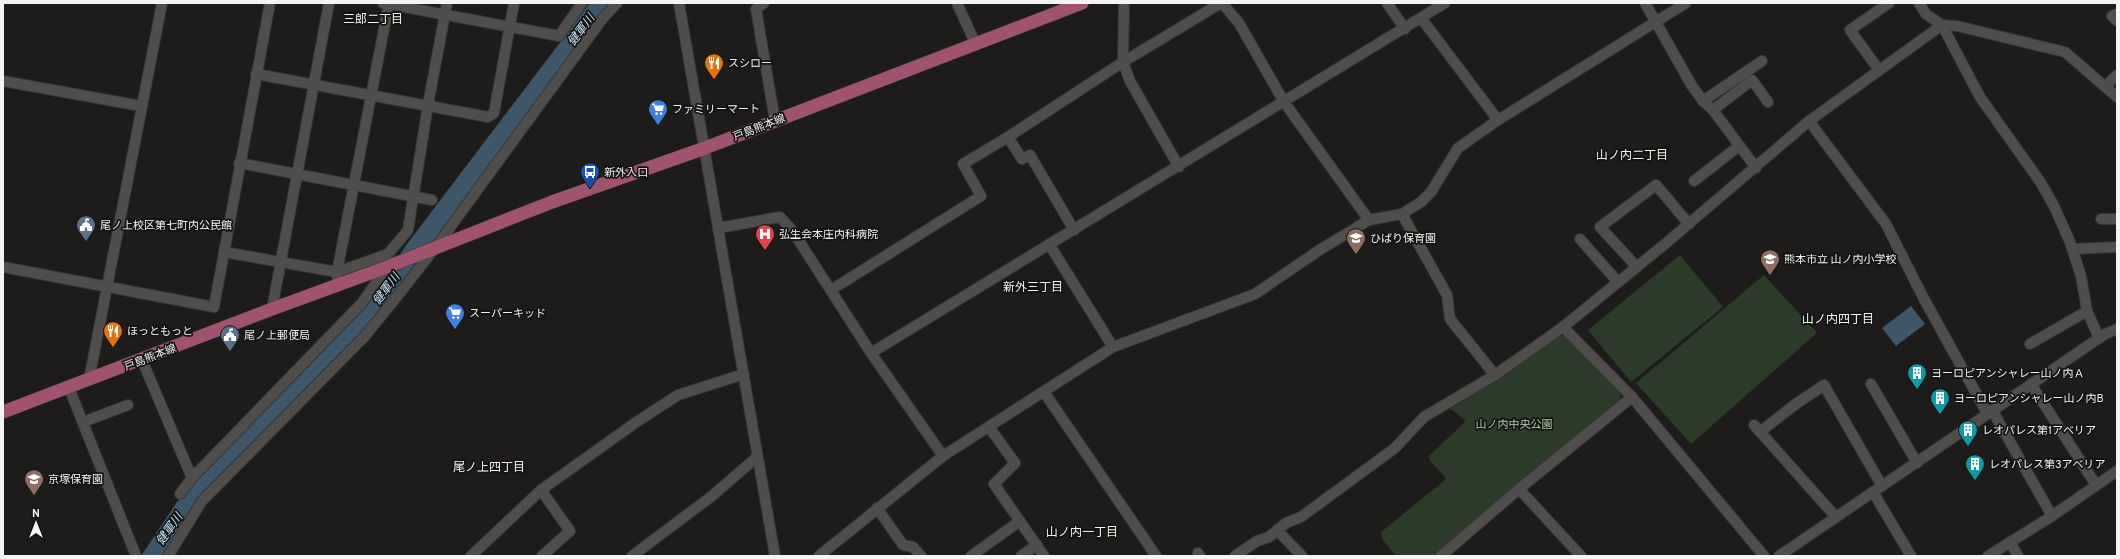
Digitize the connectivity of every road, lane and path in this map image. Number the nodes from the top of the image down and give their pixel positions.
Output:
1 (162, 3) edge
2 (270, 3) edge
3 (329, 3) edge
4 (387, 3) edge
5 (447, 3) edge
6 (514, 3) edge
7 (582, 3) edge
8 (617, 3) edge
9 (679, 3) edge
10 (764, 3) edge
11 (957, 3) edge
12 (1082, 3) edge
13 (1124, 3) edge
14 (1222, 3) edge
15 (1387, 3) edge
16 (1445, 3) edge
17 (1645, 3) edge
18 (1686, 3) edge
19 (1889, 3) edge
20 (1919, 3) edge
21 (2117, 14) edge
22 (445, 15) junction
23 (1421, 18) junction
24 (2117, 21) edge
25 (1655, 23) junction
26 (1942, 25) junction
27 (510, 27) junction
28 (1405, 28) junction
29 (976, 45) junction
30 (1762, 61) dead end
31 (1123, 62) junction
32 (1878, 70) junction
33 (256, 74) junction
34 (2117, 75) edge
35 (3, 81) edge
36 (314, 84) junction
37 (2105, 87) junction
38 (371, 95) junction
39 (2117, 97) edge
40 (1703, 101) junction
41 (1284, 102) junction
42 (1768, 102) dead end
43 (141, 106) junction
44 (428, 106) junction
45 (1713, 110) junction
46 (1498, 120) junction
47 (775, 121) junction
48 (1809, 121) junction
49 (1008, 137) junction
50 (1739, 146) junction
51 (705, 148) junction
52 (239, 163) junction
53 (1179, 167) junction
54 (1756, 168) junction
55 (297, 174) junction
56 (1694, 181) dead end
57 (355, 185) junction
58 (413, 196) junction
59 (432, 200) dead end
60 (1402, 214) junction
61 (2101, 219) dead end
62 (2117, 219) edge
63 (1369, 220) junction
64 (1689, 224) junction
65 (718, 228) junction
66 (1074, 230) junction
67 (1580, 239) dead end
68 (1049, 244) junction
69 (2117, 247) edge
70 (435, 248) junction
71 (2072, 249) junction
72 (224, 252) junction
73 (280, 262) junction
74 (3, 266) edge
75 (387, 267) junction
76 (1637, 267) junction
77 (337, 279) junction
78 (1618, 282) junction
79 (108, 287) junction
80 (831, 290) junction
81 (272, 309) junction
82 (2087, 311) junction
83 (1563, 328) junction
84 (2117, 329) edge
85 (2100, 338) junction
86 (2030, 344) dead end
87 (1113, 347) junction
88 (871, 353) junction
89 (142, 360) junction
90 (744, 374) junction
91 (1495, 375) junction
92 (89, 380) junction
93 (1871, 384) dead end
94 (2031, 384) junction
95 (69, 388) junction
96 (1044, 392) junction
97 (1632, 397) junction
98 (128, 405) dead end
99 (3, 412) edge
100 (1989, 412) junction
101 (83, 422) junction
102 (989, 427) junction
103 (943, 456) junction
104 (757, 457) junction
105 (1917, 463) junction
106 (2117, 470) edge
107 (192, 478) junction
108 (2096, 485) junction
109 (1882, 486) junction
110 (1519, 489) junction
111 (541, 490) junction
112 (1874, 492) junction
113 (180, 494) dead end
114 (877, 508) junction
115 (2052, 516) junction
116 (1836, 517) junction
117 (1020, 521) junction
118 (1277, 530) junction
119 (2010, 542) junction
120 (1037, 545) junction
121 (1295, 554) edge
122 (136, 556) edge
123 (168, 556) edge
124 (471, 556) edge
125 (542, 556) edge
126 (632, 556) edge
127 (775, 556) edge
128 (819, 556) edge
129 (921, 556) edge
130 (971, 556) edge
131 (1021, 556) edge
132 (1044, 556) edge
133 (1156, 556) edge
134 (1235, 556) edge
135 (1441, 556) edge
136 (1581, 556) edge
137 (1764, 556) edge
138 (1779, 556) edge
139 (1912, 556) edge
140 (1988, 556) edge
141 (2018, 556) edge

1 - 43 street
2 - 33 street
3 - 36 street
4 - 22 street
4 - 38 street
5 - 22 street
6 - 27 street
7 - 27 street
8 - 70 street
9 - 51 street
10 - 47 street
11 - 29 street
12 - 29 main road, 戸島熊本線
13 - 31 street
14 - 31 street
14 - 41 street
15 - 28 street
16 - 23 street
17 - 25 street
18 - 25 street
19 - 32 street
20 - 26 street
21 - 24 street
22 - 27 street
22 - 44 street
23 - 28 street
23 - 46 street
25 - 40 street
25 - 46 street
26 - 32 street
26 - 37 street
26 - 71 street
27 - 44 street
28 - 41 street
29 - 47 main road, 戸島熊本線
30 - 40 street
31 - 49 street
31 - 53 street
32 - 48 street
33 - 36 street
33 - 52 street
34 - 37 street
35 - 43 street
36 - 38 street
36 - 55 street
37 - 39 street
38 - 44 street
38 - 57 street
40 - 45 street
41 - 53 street
41 - 63 street
42 - 45 street
43 - 79 street
44 - 58 street
45 - 50 street
46 - 60 street
47 - 51 main road, 戸島熊本線
48 - 54 street
48 - 100 street
49 - 66 street
49 - 80 street
50 - 54 street
50 - 56 street
51 - 65 street
51 - 70 main road, 戸島熊本線
52 - 55 street
52 - 72 street
53 - 66 street
54 - 64 street
55 - 57 street
55 - 73 street
57 - 58 street
57 - 77 street
58 - 59 street
58 - 77 street
60 - 63 street
60 - 91 street
61 - 62 street
63 - 87 street
64 - 76 street
64 - 76 street
65 - 80 street
65 - 90 street
66 - 68 street
67 - 78 street
68 - 87 street
68 - 88 street
69 - 71 street
70 - 75 main road, 戸島熊本線
70 - 123 street
71 - 82 street
72 - 73 street
72 - 79 street
73 - 77 street
73 - 81 street
74 - 79 street
75 - 77 main road, 戸島熊本線
75 - 107 street
76 - 78 street
77 - 81 main road, 戸島熊本線
78 - 83 street
79 - 92 street
80 - 88 street
81 - 89 main road, 戸島熊本線
82 - 85 street
82 - 86 street
83 - 91 street
83 - 97 street
84 - 85 street
85 - 94 street
87 - 96 street
88 - 103 street
89 - 92 main road, 戸島熊本線
89 - 107 street
90 - 104 street
90 - 111 street
91 - 118 street
92 - 95 main road, 戸島熊本線
93 - 105 street
94 - 100 street
94 - 108 street
95 - 99 main road, 戸島熊本線
95 - 101 street
96 - 102 street
96 - 133 street
97 - 110 street
97 - 137 street
98 - 101 street
100 - 105 street
100 - 115 street
101 - 122 street
102 - 103 street
102 - 117 street
103 - 114 street
104 - 126 street
104 - 127 street
105 - 109 street
106 - 108 street
107 - 113 street
108 - 115 street
109 - 112 street
109 - 116 street
110 - 135 street
110 - 136 street
111 - 124 street
111 - 125 street
112 - 116 street
112 - 139 street
114 - 128 street
114 - 129 street
115 - 119 street
116 - 138 street
117 - 120 street
117 - 130 street
118 - 121 street
118 - 134 street
119 - 140 street
119 - 141 street
120 - 131 street
120 - 132 street

